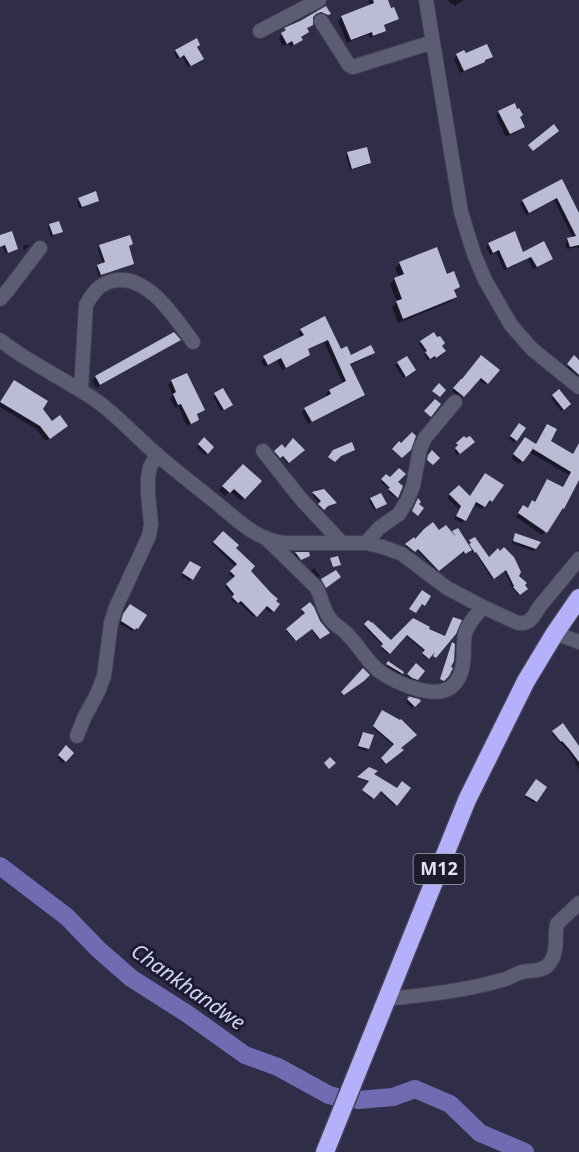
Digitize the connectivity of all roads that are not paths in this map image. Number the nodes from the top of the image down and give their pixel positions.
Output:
1 (319, 0) edge
2 (426, 0) edge
3 (321, 21) dead end
4 (260, 31) dead end
5 (433, 42) junction
6 (40, 248) dead end
7 (0, 299) edge
8 (0, 340) edge
9 (193, 342) dead end
10 (579, 387) edge
11 (81, 390) junction
12 (455, 402) dead end
13 (263, 451) dead end
14 (157, 454) junction
15 (268, 540) junction
16 (342, 543) junction
17 (366, 543) junction
18 (579, 559) edge
19 (579, 598) edge
20 (483, 608) junction
21 (555, 633) junction
22 (579, 642) edge
23 (78, 736) dead end
24 (579, 903) edge
25 (386, 999) junction
26 (326, 1152) edge

1 - 4 street
2 - 5 street
3 - 5 street
5 - 10 street
6 - 7 street
8 - 11 street
9 - 11 street
11 - 14 street
12 - 17 street
13 - 16 street
14 - 15 street
14 - 23 street
15 - 16 street
15 - 20 street
16 - 17 street
17 - 20 street
18 - 20 street
19 - 21 highway, M12
21 - 22 street
21 - 25 highway, M12
24 - 25 street
25 - 26 highway, M12

